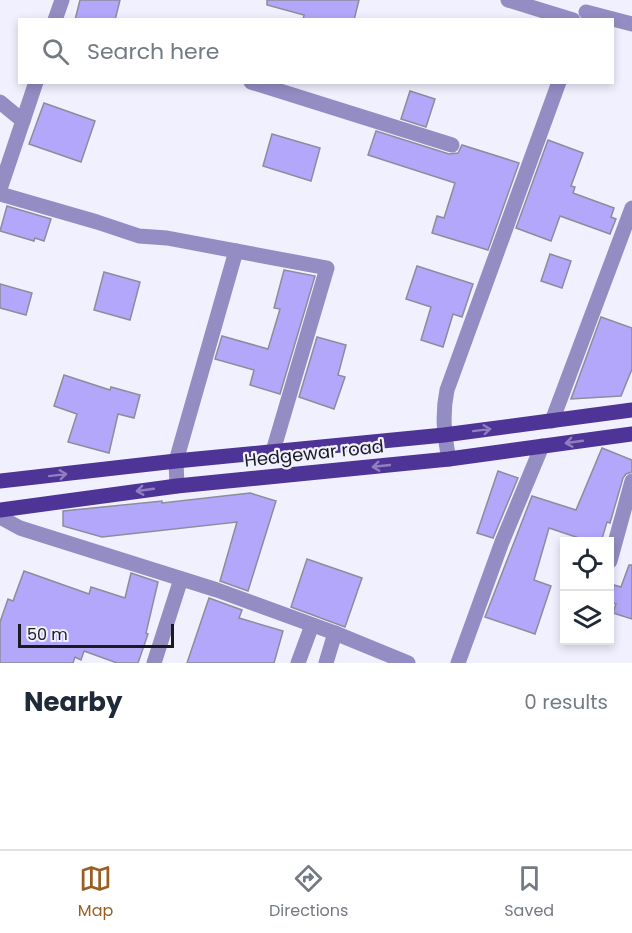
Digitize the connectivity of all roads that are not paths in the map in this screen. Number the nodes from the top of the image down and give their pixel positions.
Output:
1 (62, 0) edge
2 (508, 0) edge
3 (583, 13) edge
4 (55, 18) edge
5 (605, 18) edge
6 (614, 20) edge
7 (632, 24) edge
8 (35, 84) edge
9 (257, 84) edge
10 (558, 84) edge
11 (0, 102) edge
12 (23, 122) junction
13 (452, 145) dead end
14 (0, 189) edge
15 (0, 194) edge
16 (632, 208) edge
17 (236, 251) junction
18 (632, 410) edge
19 (552, 421) junction
20 (632, 434) edge
21 (444, 435) junction
22 (542, 446) junction
23 (273, 451) junction
24 (449, 459) junction
25 (176, 461) junction
26 (0, 481) edge
27 (632, 481) edge
28 (177, 486) junction
29 (0, 510) edge
30 (0, 517) edge
31 (614, 544) edge
32 (181, 579) junction
33 (312, 625) junction
34 (335, 633) junction
35 (154, 663) edge
36 (298, 663) edge
37 (326, 663) edge
38 (408, 663) edge
39 (458, 663) edge

1 - 4 street
2 - 3 street
3 - 5 street
6 - 7 street
8 - 12 street
9 - 13 street
10 - 21 street
11 - 12 street
12 - 14 street
15 - 17 street
16 - 19 street
17 - 23 street
17 - 25 street
18 - 19 main road, Hedgewar road
21 -> 19 main road, Hedgewar road
20 -> 22 main road, Hedgewar road
21 - 23 main road, Hedgewar road
21 - 24 street
22 - 24 main road, Hedgewar road
22 - 39 street
23 - 25 main road, Hedgewar road
24 -> 28 main road, Hedgewar road
26 -> 25 main road, Hedgewar road
25 - 28 street
27 - 31 street
28 -> 29 main road, Hedgewar road
30 - 32 street
32 - 33 street
32 - 35 street
33 - 34 street
33 - 36 street
34 - 37 street
34 - 38 street

